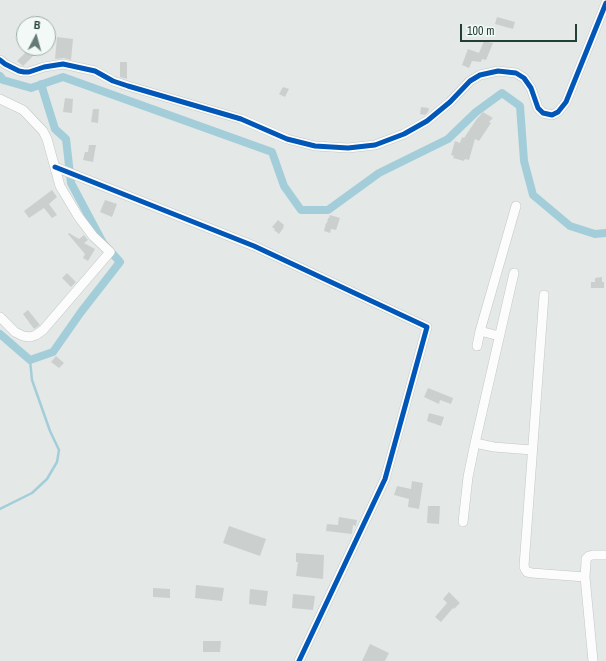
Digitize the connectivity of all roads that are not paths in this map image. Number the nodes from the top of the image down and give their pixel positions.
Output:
1 (606, 3) edge
2 (0, 60) edge
3 (0, 99) edge
4 (55, 167) junction
5 (516, 206) dead end
6 (514, 273) dead end
7 (544, 295) dead end
8 (0, 317) edge
9 (480, 331) junction
10 (499, 336) junction
11 (477, 346) dead end
12 (475, 443) junction
13 (532, 450) junction
14 (463, 522) dead end
15 (606, 555) edge
16 (585, 577) junction
17 (299, 661) edge
18 (593, 661) edge

1 - 2 street
3 - 4 street
4 - 8 street
4 - 17 street
5 - 9 street
6 - 10 street
7 - 13 street
9 - 10 street
9 - 11 street
10 - 12 street
12 - 13 street
12 - 14 street
13 - 16 street
15 - 16 street
16 - 18 street

